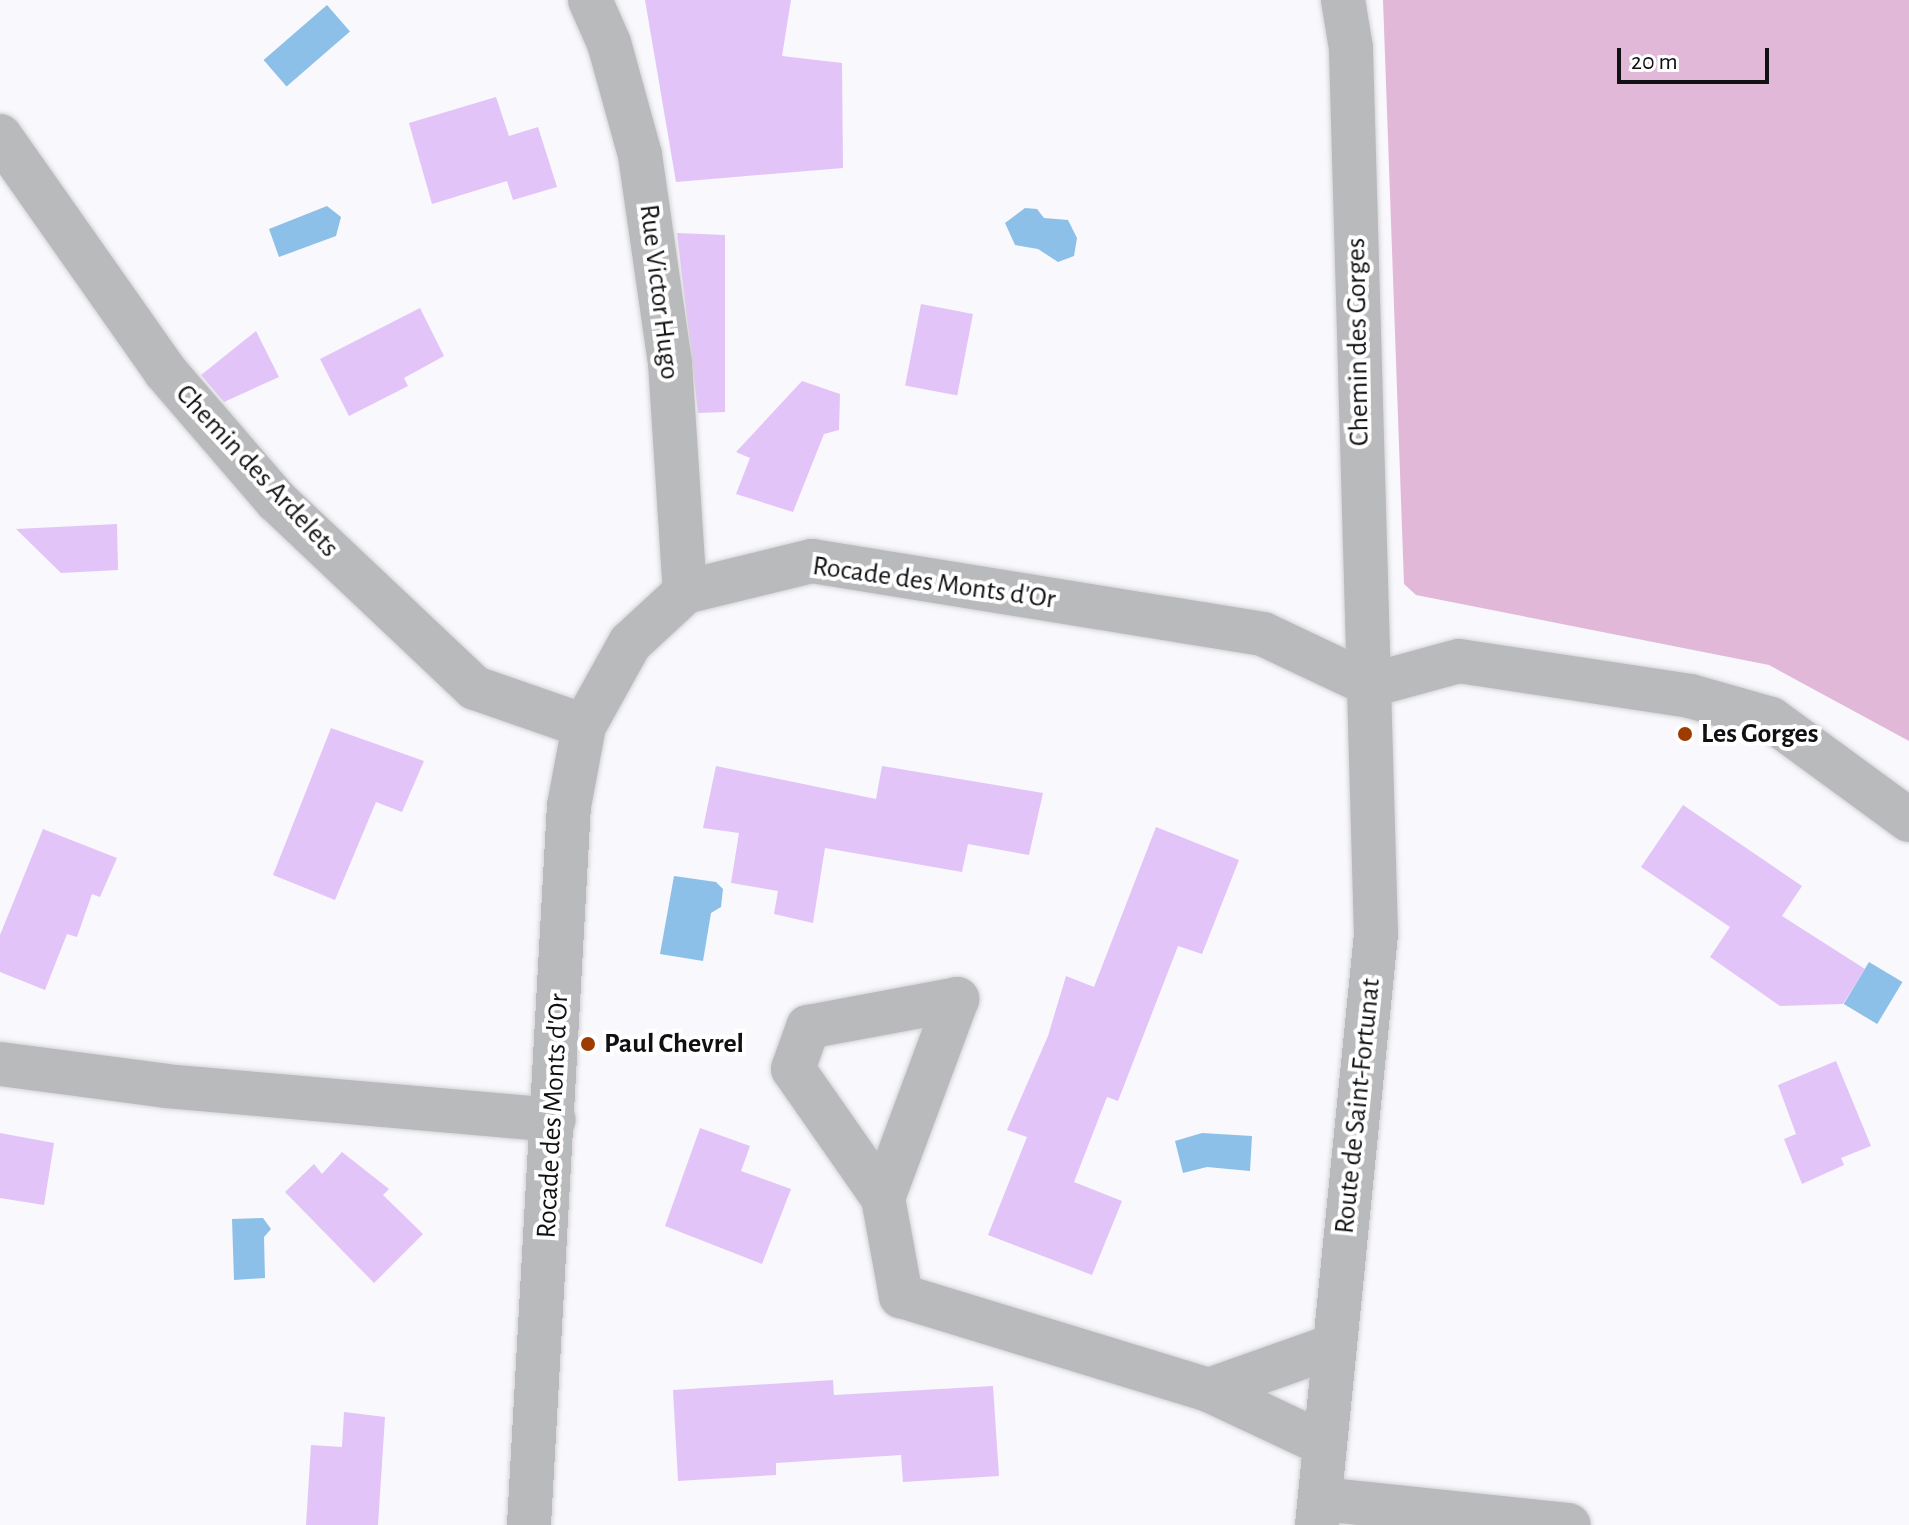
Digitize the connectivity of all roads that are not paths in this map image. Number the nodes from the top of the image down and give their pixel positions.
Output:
1 (590, 0) edge
2 (1343, 0) edge
3 (0, 136) edge
4 (685, 592) junction
5 (1371, 685) junction
6 (584, 726) junction
7 (1909, 820) edge
8 (0, 1064) edge
9 (554, 1120) junction
10 (883, 1198) junction
11 (1333, 1346) junction
12 (1209, 1390) junction
13 (1324, 1444) junction
14 (1318, 1512) edge
15 (529, 1525) edge
16 (1569, 1525) edge

1 - 4 street, Rue Victor Hugo
2 - 5 street, Chemin des Gorges
3 - 6 street, Chemin des Ardelets
4 - 5 street, Rocade des Monts d'Or
4 - 6 street, Rocade des Monts d'Or
5 - 7 street
5 - 11 street, Route de Saint-Fortunat
6 - 9 street, Rocade des Monts d'Or
8 - 9 street
9 - 15 street, Rocade des Monts d'Or
10 - 10 street
10 - 12 street
11 - 12 street
11 - 13 street, Route de Saint-Fortunat
12 - 13 street
13 - 14 street, Route de Saint-Fortunat
14 - 16 street

